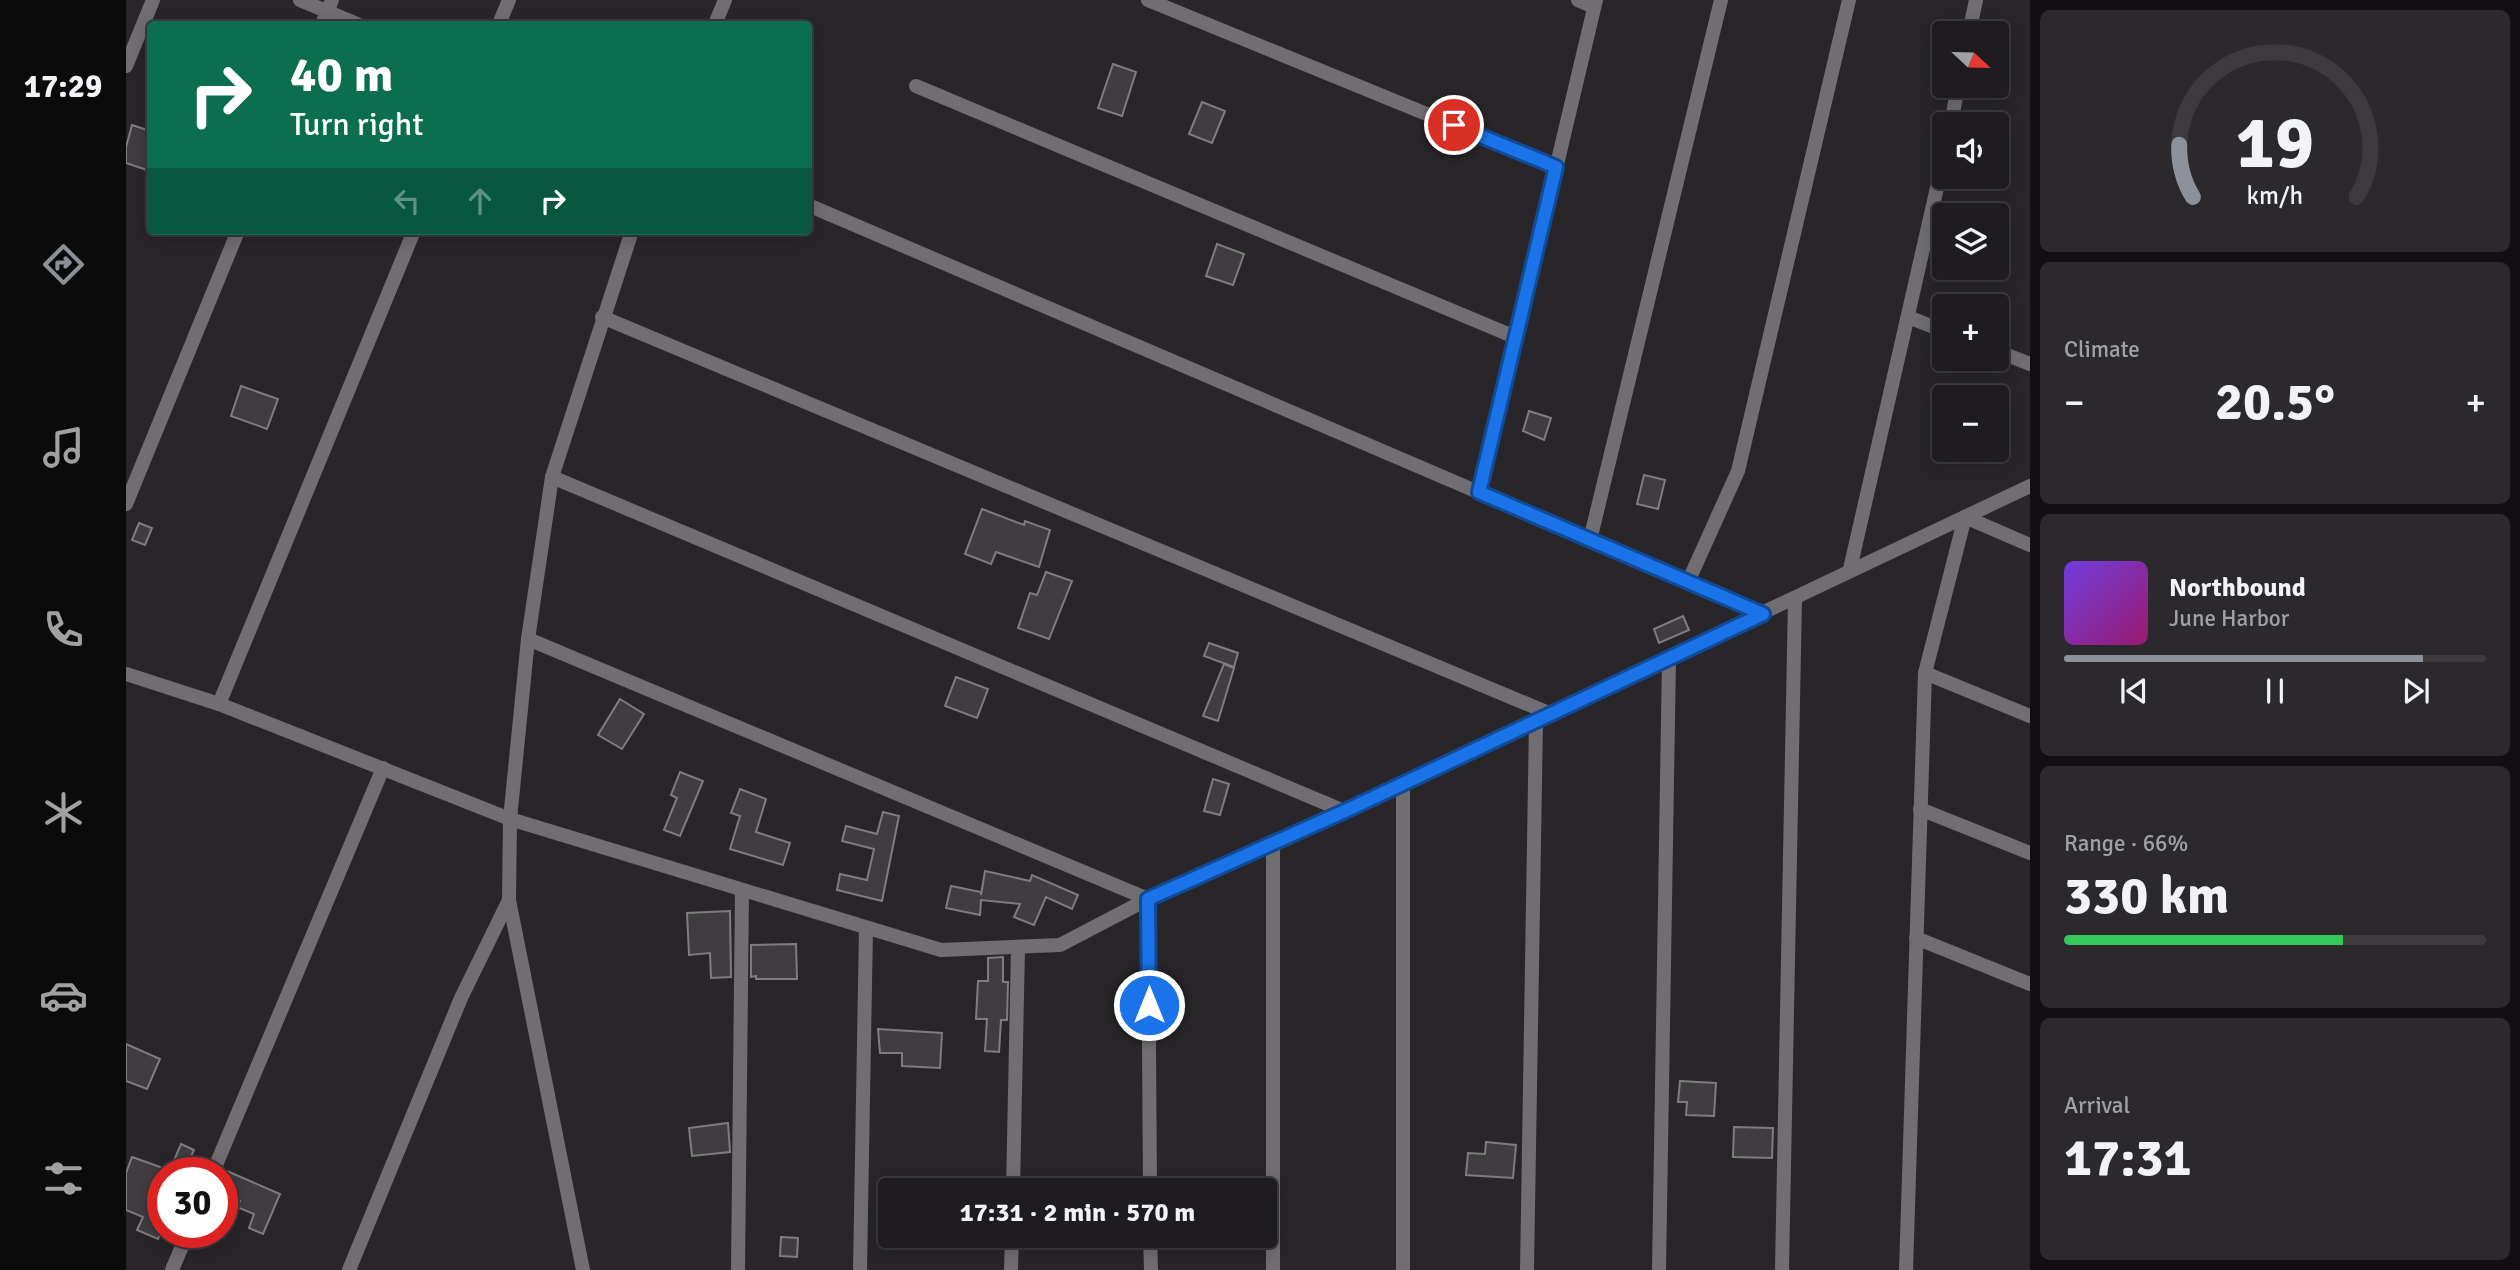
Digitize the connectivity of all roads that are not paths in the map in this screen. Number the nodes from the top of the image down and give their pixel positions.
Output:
1 (153, 0) edge
2 (300, 0) edge
3 (509, 0) edge
4 (725, 0) edge
5 (1147, 0) edge
6 (1578, 0) edge
7 (1721, 0) edge
8 (1849, 0) edge
9 (1976, 0) edge
10 (1595, 3) edge
11 (328, 12) edge
12 (350, 21) edge
13 (500, 21) edge
14 (716, 21) edge
15 (1972, 21) edge
16 (126, 66) edge
17 (916, 86) dead end
18 (1556, 167) junction
19 (1937, 189) edge
20 (812, 207) edge
21 (236, 235) edge
22 (412, 235) edge
23 (631, 235) edge
24 (602, 317) junction
25 (1908, 317) junction
26 (1932, 326) edge
27 (1515, 337) junction
28 (2009, 356) edge
29 (2030, 364) edge
30 (552, 477) junction
31 (2030, 486) edge
32 (1479, 492) junction
33 (126, 504) edge
34 (1965, 517) junction
35 (1590, 540) junction
36 (2030, 545) edge
37 (1850, 569) junction
38 (1688, 582) junction
39 (1795, 598) junction
40 (1763, 614) junction
41 (528, 639) junction
42 (1669, 658) junction
43 (1925, 673) junction
44 (126, 674) edge
45 (219, 704) junction
46 (1551, 714) junction
47 (2030, 716) edge
48 (1536, 721) junction
49 (383, 768) junction
50 (1403, 783) junction
51 (1920, 809) junction
52 (1345, 811) junction
53 (510, 820) junction
54 (1273, 843) junction
55 (2030, 853) edge
56 (742, 890) junction
57 (1148, 899) junction
58 (509, 900) junction
59 (866, 928) junction
60 (1916, 938) junction
61 (1018, 947) junction
62 (2030, 984) edge
63 (219, 1157) edge
64 (1013, 1178) edge
65 (1150, 1178) edge
66 (181, 1248) edge
67 (1012, 1248) edge
68 (1150, 1248) edge
69 (172, 1270) edge
70 (349, 1270) edge
71 (583, 1270) edge
72 (738, 1270) edge
73 (860, 1270) edge
74 (1011, 1270) edge
75 (1150, 1270) edge
76 (1273, 1270) edge
77 (1403, 1270) edge
78 (1527, 1270) edge
79 (1659, 1270) edge
80 (1782, 1270) edge
81 (1906, 1270) edge

1 - 16 street
2 - 11 street
3 - 13 street
4 - 14 street
5 - 18 street
6 - 10 street
7 - 35 street
8 - 38 street
9 - 15 street
10 - 18 street
11 - 12 street
17 - 27 street
18 - 27 street
19 - 25 street
20 - 32 street
21 - 33 street
22 - 45 street
23 - 24 street
24 - 30 street
24 - 46 street
25 - 26 street
25 - 37 street
27 - 32 street
28 - 29 street
30 - 41 street
30 - 52 street
31 - 34 street
32 - 35 street
34 - 36 street
34 - 37 street
34 - 43 street
35 - 38 street
37 - 39 street
38 - 40 street
39 - 40 street
39 - 80 street
40 - 42 street
41 - 53 street
41 - 57 street
42 - 46 street
42 - 79 street
43 - 47 street
43 - 51 street
44 - 45 street
45 - 49 street
46 - 48 street
48 - 50 street
48 - 78 street
49 - 53 street
49 - 63 street
50 - 52 street
50 - 77 street
51 - 55 street
51 - 60 street
52 - 54 street
53 - 56 street
53 - 58 street
54 - 57 street
54 - 76 street
56 - 59 street
56 - 72 street
57 - 61 street
57 - 65 street
58 - 70 street
58 - 71 street
59 - 61 street
59 - 73 street
60 - 62 street
60 - 81 street
61 - 64 street
66 - 69 street
67 - 74 street
68 - 75 street

